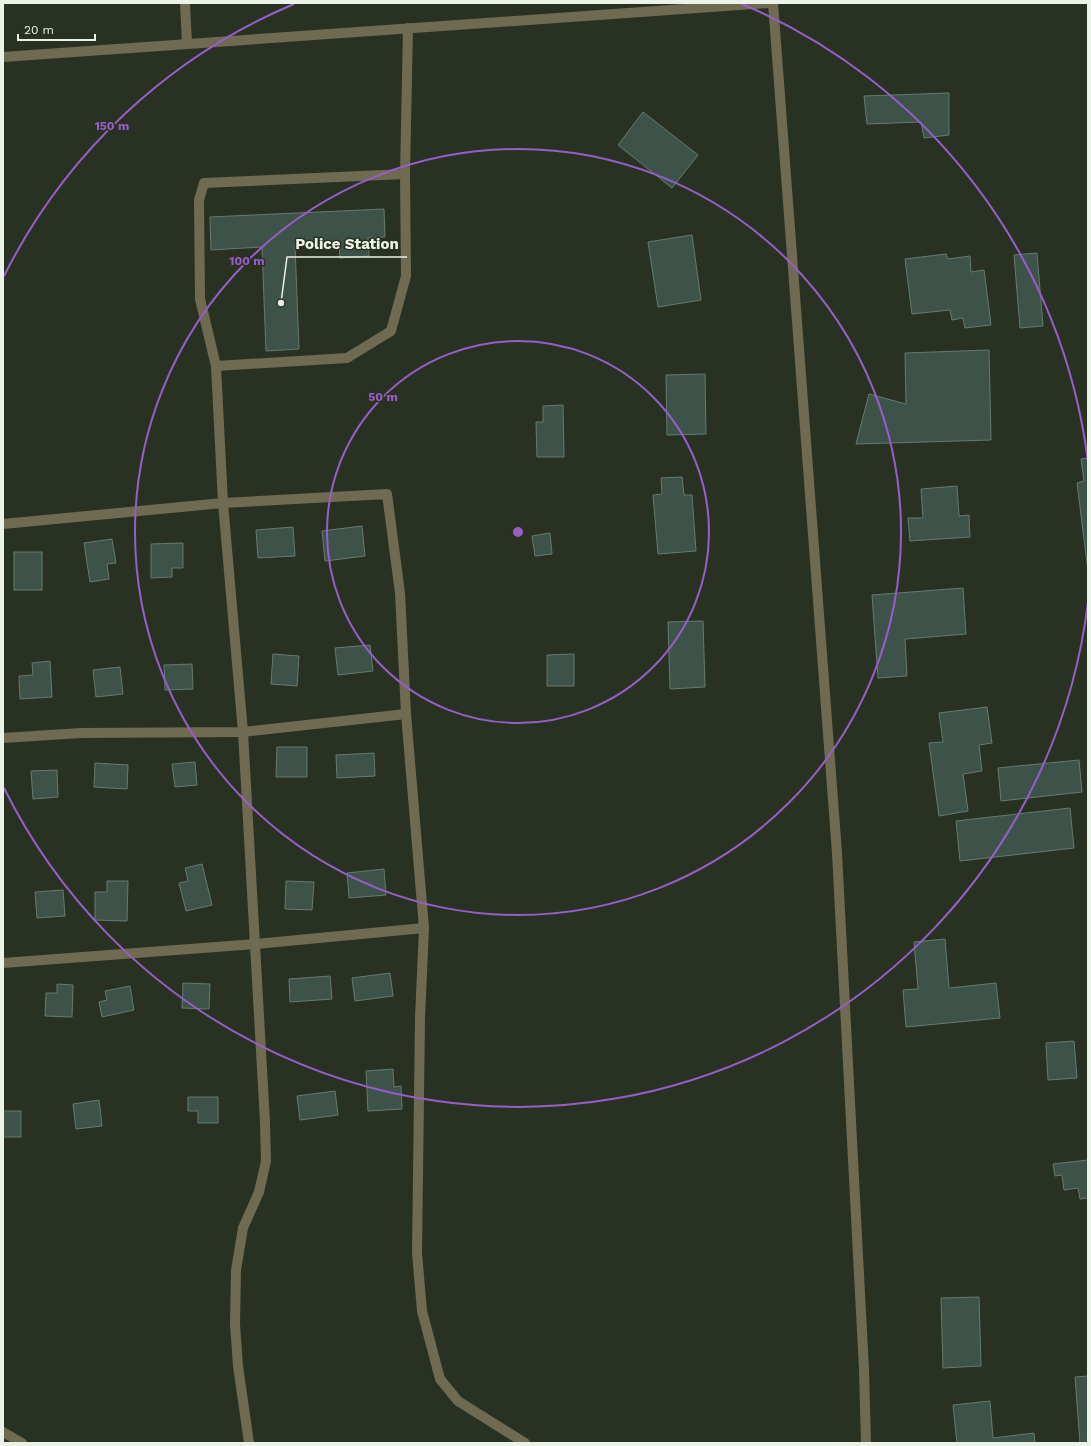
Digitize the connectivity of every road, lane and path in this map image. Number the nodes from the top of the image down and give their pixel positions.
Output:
1 (184, 3) edge
2 (768, 3) edge
3 (773, 3) edge
4 (408, 28) junction
5 (187, 44) junction
6 (3, 57) edge
7 (405, 174) junction
8 (216, 366) junction
9 (223, 503) junction
10 (3, 524) edge
11 (406, 714) junction
12 (243, 732) junction
13 (3, 738) edge
14 (424, 928) junction
15 (256, 944) junction
16 (3, 964) edge
17 (3, 1432) edge
18 (22, 1443) edge
19 (249, 1443) edge
20 (525, 1443) edge
21 (866, 1443) edge

1 - 5 street
2 - 4 street
3 - 21 street
4 - 5 street
4 - 7 street
5 - 6 street
7 - 8 street
7 - 8 street
8 - 9 street
9 - 10 street
9 - 11 street
9 - 12 street
11 - 12 street
11 - 14 street
12 - 13 street
12 - 15 street
14 - 15 street
14 - 20 street
15 - 16 street
15 - 19 street
17 - 18 street

